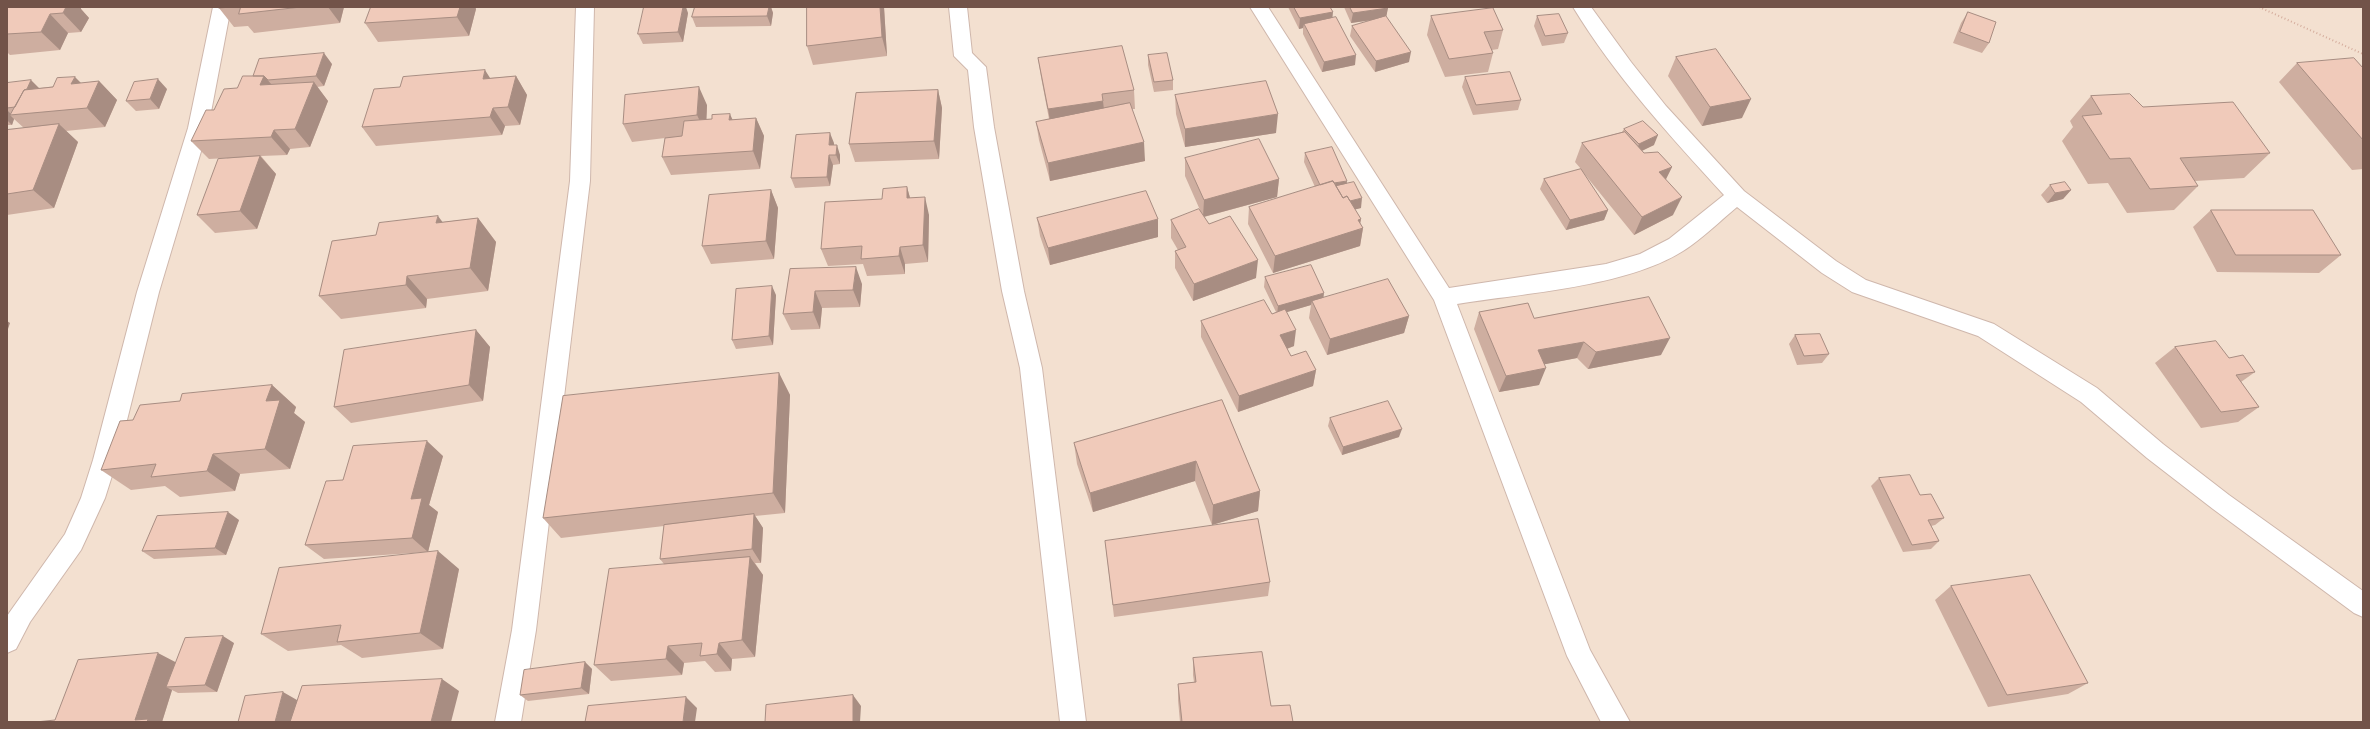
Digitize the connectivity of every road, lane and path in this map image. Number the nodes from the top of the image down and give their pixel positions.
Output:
1 (222, 7) edge
2 (585, 7) edge
3 (958, 7) edge
4 (1259, 7) edge
5 (1582, 7) edge
6 (2260, 7) edge
7 (2363, 54) edge
8 (1737, 196) junction
9 (1444, 297) junction
10 (2363, 605) edge
11 (7, 641) edge
12 (508, 722) edge
13 (1073, 722) edge
14 (1617, 722) edge

1 - 11 street
2 - 12 street
3 - 13 street
4 - 9 street
5 - 8 street
6 - 7 path
8 - 9 street
8 - 10 street
9 - 14 street

